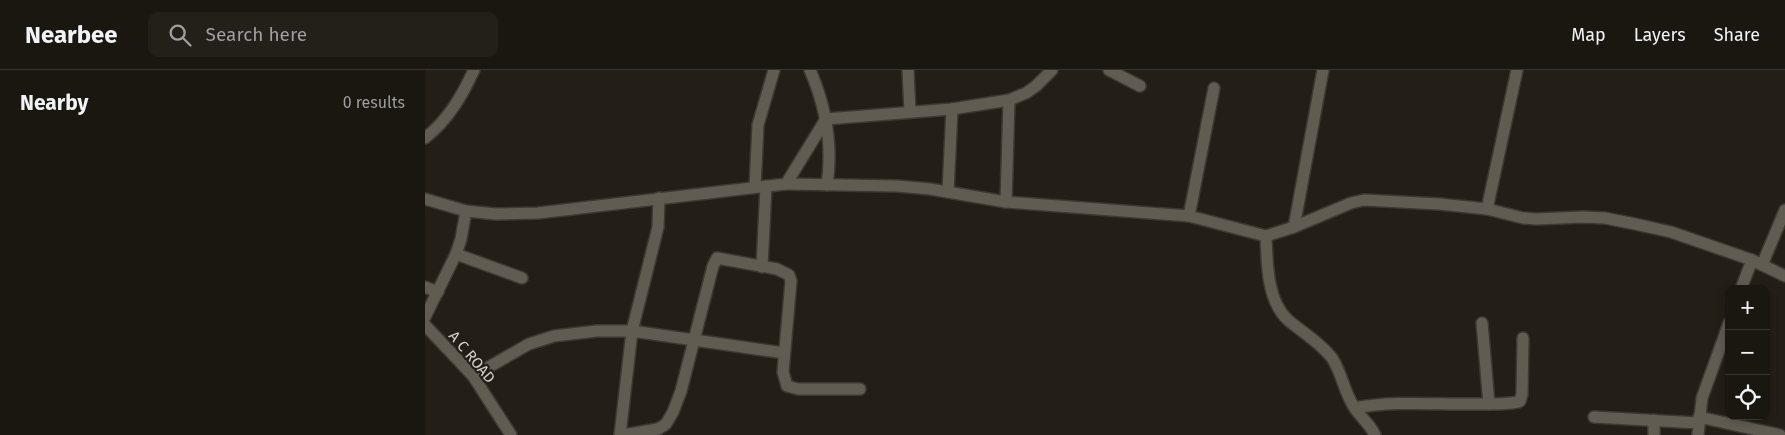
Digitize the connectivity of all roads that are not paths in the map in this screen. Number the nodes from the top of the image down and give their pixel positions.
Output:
1 (474, 70) edge
2 (774, 70) edge
3 (809, 70) edge
4 (908, 70) edge
5 (1052, 70) edge
6 (1109, 70) edge
7 (1323, 70) edge
8 (1517, 70) edge
9 (1139, 86) dead end
10 (1214, 88) dead end
11 (1009, 100) junction
12 (952, 109) junction
13 (910, 112) junction
14 (827, 119) junction
15 (425, 138) edge
16 (785, 184) junction
17 (827, 185) junction
18 (760, 187) junction
19 (948, 192) junction
20 (659, 198) junction
21 (425, 199) edge
22 (1006, 202) junction
23 (1487, 210) junction
24 (1785, 210) edge
25 (466, 211) junction
26 (1189, 216) junction
27 (1294, 226) junction
28 (1266, 236) junction
29 (456, 254) junction
30 (1757, 263) junction
31 (762, 266) junction
32 (1785, 276) edge
33 (522, 278) dead end
34 (1743, 285) edge
35 (425, 286) edge
36 (438, 292) junction
37 (425, 317) edge
38 (1482, 323) dead end
39 (425, 325) edge
40 (1726, 330) edge
41 (632, 331) junction
42 (1523, 338) dead end
43 (694, 339) junction
44 (784, 353) junction
45 (473, 376) junction
46 (860, 389) dead end
47 (1489, 404) junction
48 (1355, 408) junction
49 (1594, 417) dead end
50 (1654, 420) junction
51 (1699, 420) junction
52 (511, 435) edge
53 (622, 435) edge
54 (1375, 435) edge
55 (1654, 435) edge
56 (1697, 435) edge
57 (1780, 435) edge

1 - 15 street
2 - 18 street
3 - 14 street
4 - 13 street
5 - 11 street
6 - 9 street
7 - 27 street
8 - 23 street
10 - 26 street
11 - 12 street
11 - 22 street
12 - 13 street
12 - 19 street
13 - 14 street
14 - 16 street
14 - 17 street
16 - 17 street
16 - 18 street
17 - 19 street
18 - 20 street
18 - 31 street
19 - 22 street
20 - 25 street
20 - 41 street
21 - 25 street
22 - 26 street
23 - 27 street
23 - 30 street
24 - 30 street
25 - 29 street
26 - 28 street
27 - 28 street
28 - 48 street
29 - 33 street
29 - 36 street
30 - 32 street
30 - 34 street
31 - 43 street
31 - 44 street
35 - 36 street
36 - 37 street
38 - 47 street
39 - 45 street, A C ROAD
40 - 51 street
41 - 43 street
41 - 45 street
41 - 53 street
42 - 47 street
43 - 44 street
43 - 53 street
44 - 46 street
45 - 52 street, A C ROAD
47 - 48 street
48 - 54 street
49 - 50 street
50 - 51 street
50 - 55 street
51 - 56 street
51 - 57 street

